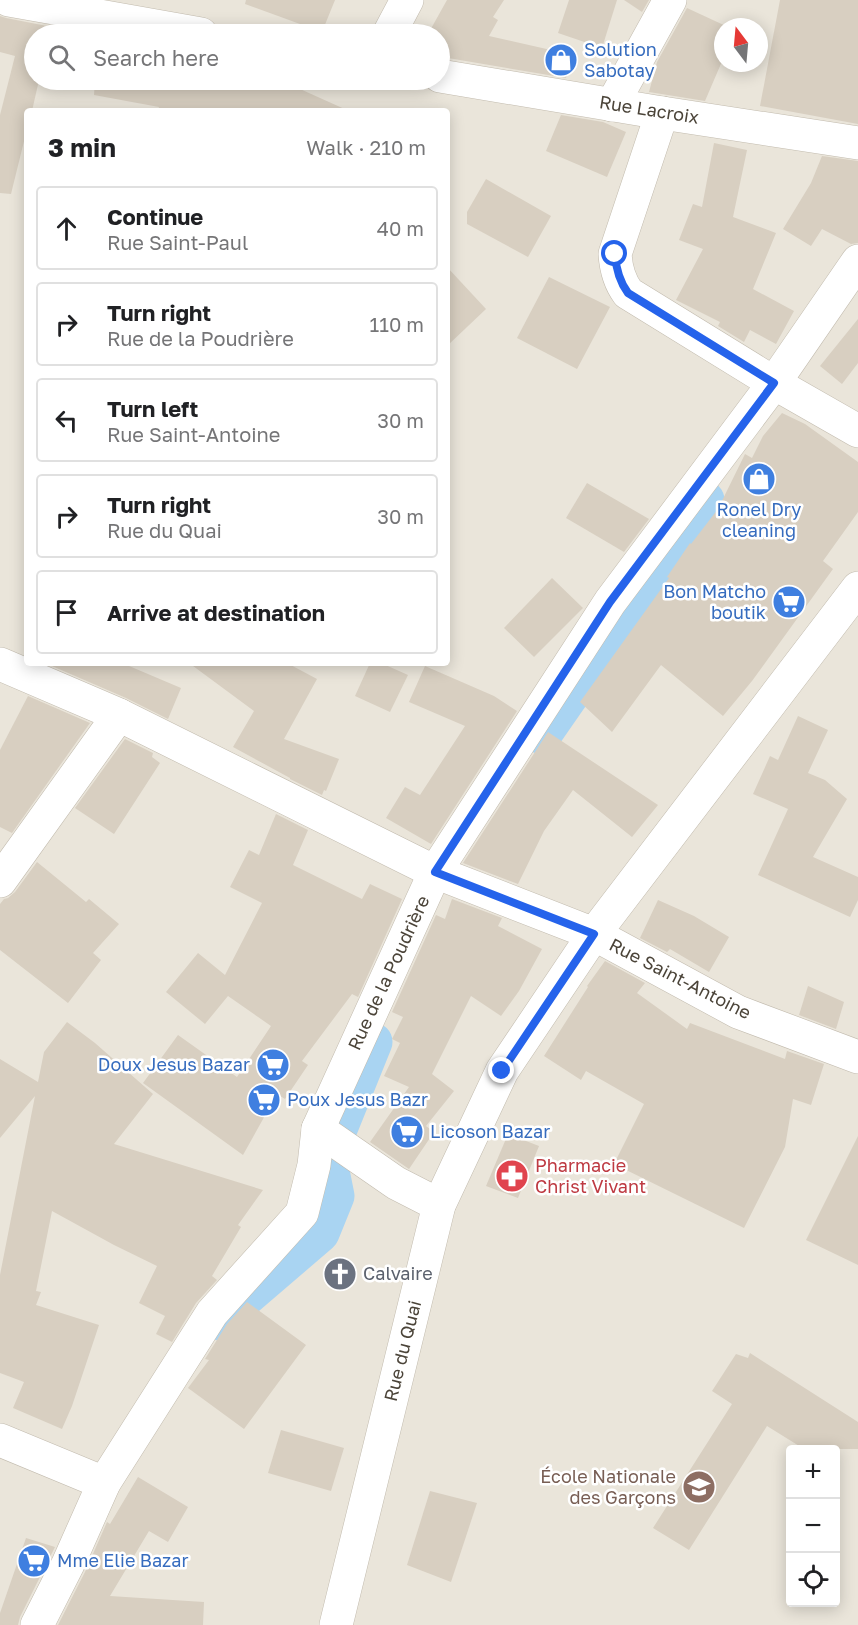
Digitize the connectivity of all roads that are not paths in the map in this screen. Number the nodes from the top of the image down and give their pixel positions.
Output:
1 (9, 0) edge
2 (407, 0) edge
3 (670, 0) edge
4 (67, 5) edge
5 (155, 24) edge
6 (394, 24) edge
7 (450, 78) edge
8 (612, 105) junction
9 (662, 113) junction
10 (858, 143) edge
11 (858, 261) edge
12 (774, 383) junction
13 (858, 431) edge
14 (858, 588) edge
15 (0, 664) edge
16 (119, 715) junction
17 (435, 872) junction
18 (0, 881) edge
19 (594, 934) junction
20 (858, 1057) edge
21 (318, 1129) junction
22 (439, 1205) junction
23 (0, 1440) edge
24 (104, 1483) junction
25 (37, 1625) edge
26 (336, 1625) edge

1 - 4 street
2 - 6 street
3 - 8 street
4 - 5 street
7 - 8 street, Rue Lacroix
8 - 9 street, Rue Lacroix
9 - 10 street, Rue Lacroix
9 - 12 street
11 - 12 street, Rue de la Poudrière
12 - 13 street
12 - 17 street, Rue de la Poudrière
14 - 19 street, Rue du Quai
15 - 16 street, Rue Saint-Antoine
16 - 17 street, Rue Saint-Antoine
16 - 18 street
17 - 19 street, Rue Saint-Antoine
17 - 21 street, Rue de la Poudrière
19 - 20 street, Rue Saint-Antoine
19 - 22 street, Rue du Quai
21 - 22 street
21 - 24 street, Rue de la Poudrière
22 - 26 street, Rue du Quai
23 - 24 street
24 - 25 street, Rue de la Poudrière

